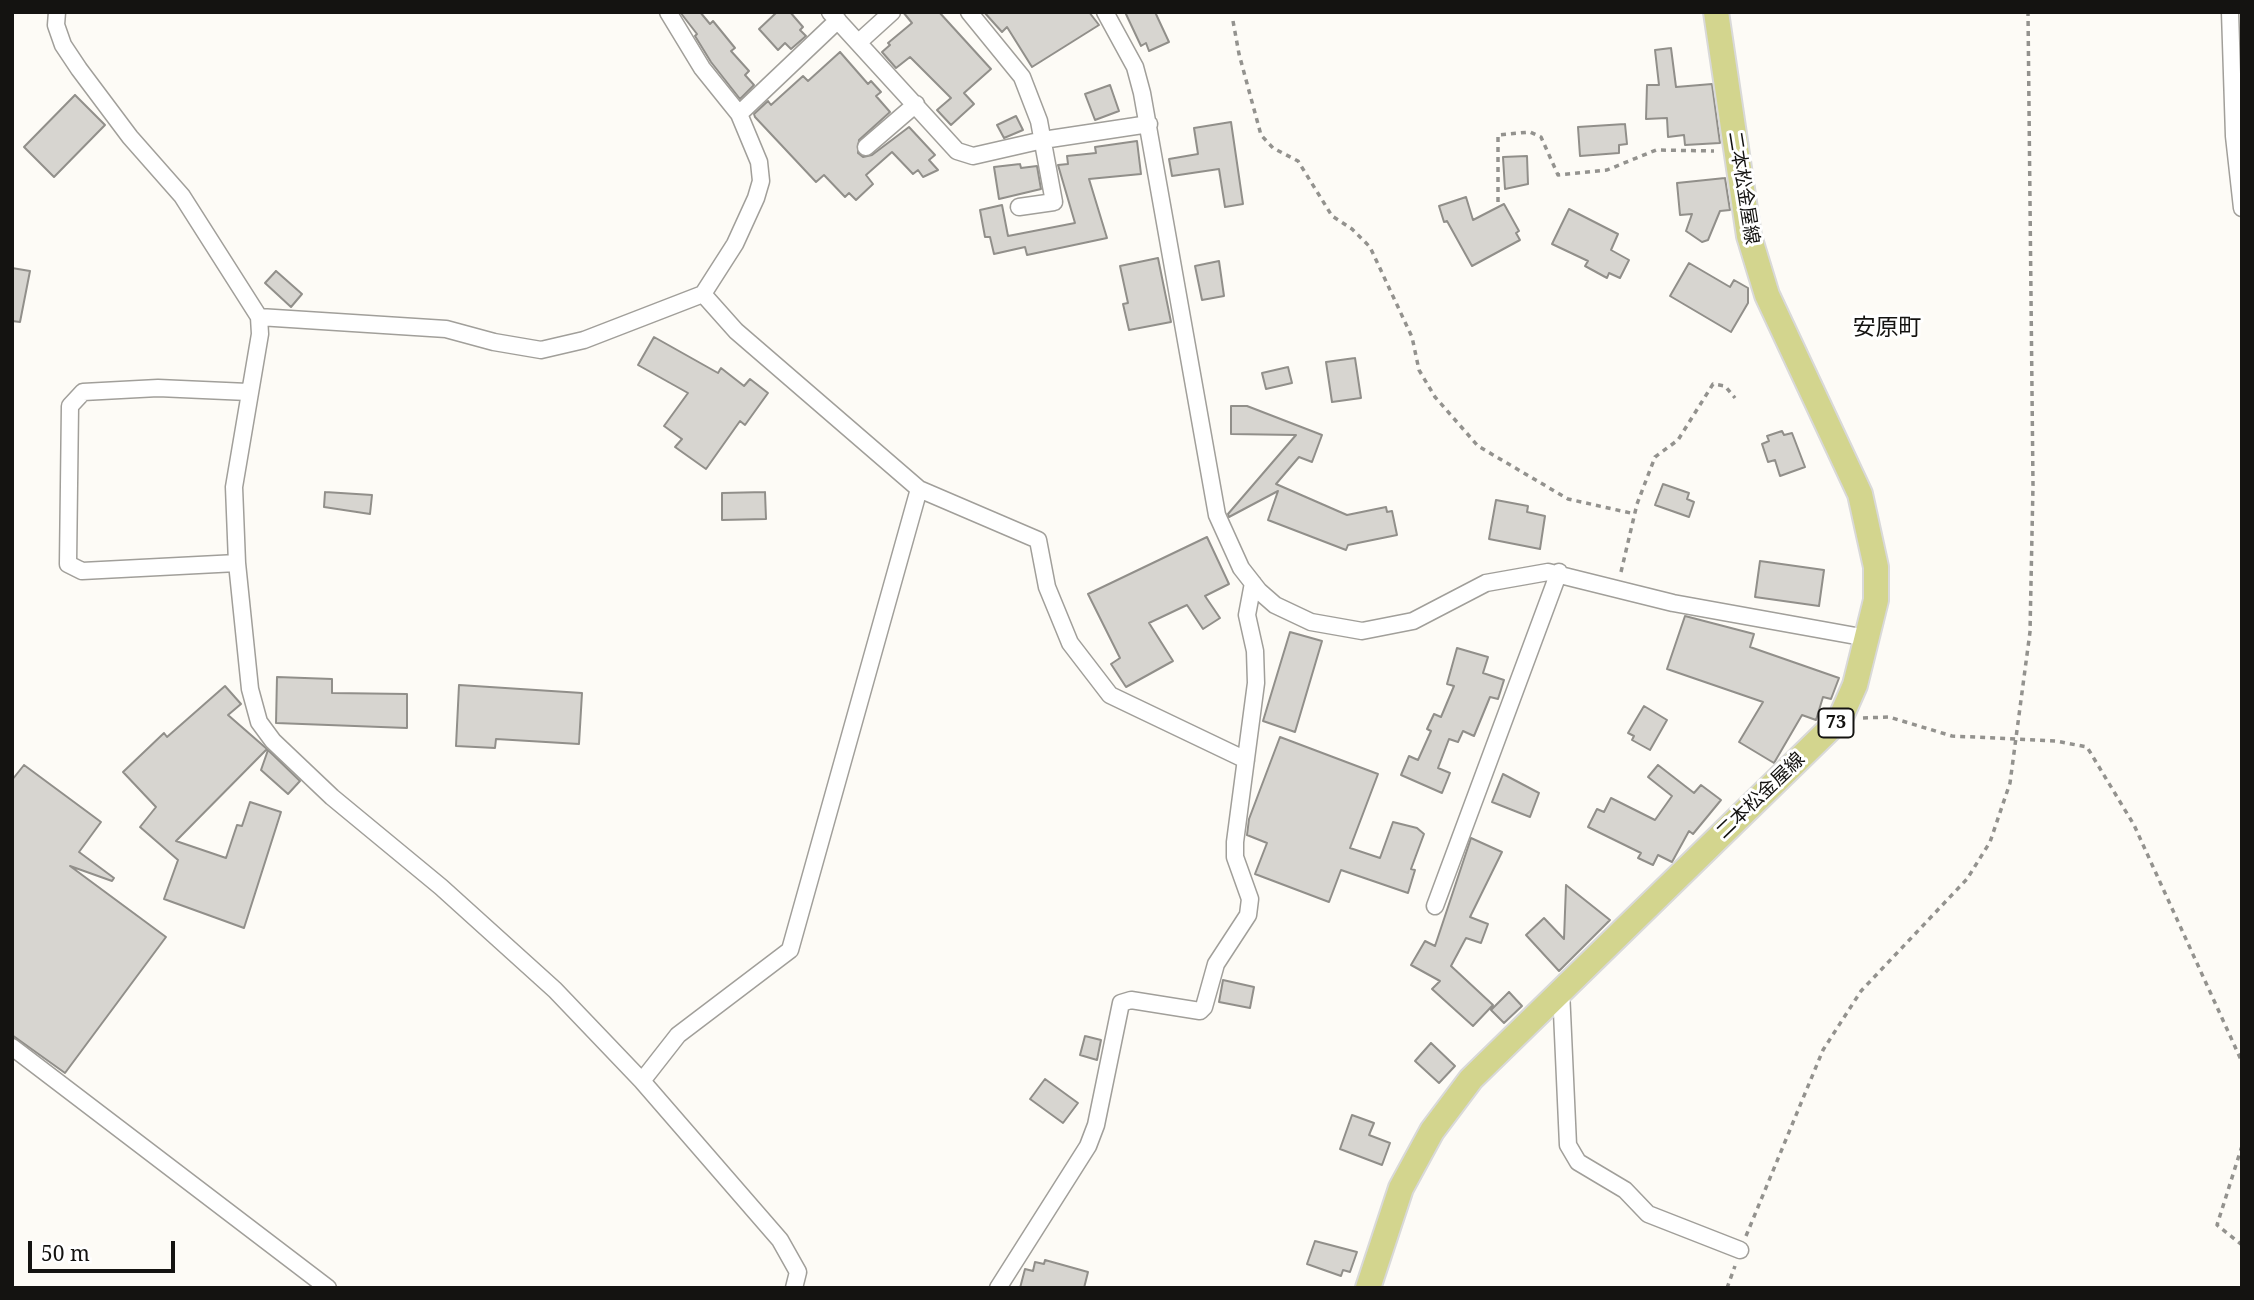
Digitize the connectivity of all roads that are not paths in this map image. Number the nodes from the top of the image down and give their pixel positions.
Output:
1 (57, 12) edge
2 (668, 12) edge
3 (892, 12) edge
4 (969, 12) edge
5 (1105, 12) edge
6 (1716, 12) edge
7 (2230, 12) edge
8 (834, 16) edge
9 (860, 41) junction
10 (916, 104) junction
11 (739, 114) junction
12 (1149, 124) junction
13 (1043, 140) junction
14 (866, 147) dead end
15 (1019, 208) dead end
16 (2242, 208) edge
17 (703, 294) junction
18 (259, 317) junction
19 (248, 392) junction
20 (919, 489) junction
21 (237, 563) junction
22 (1559, 572) junction
23 (1253, 583) junction
24 (1867, 638) junction
25 (1246, 760) junction
26 (1435, 906) dead end
27 (1561, 990) junction
28 (12, 1047) edge
29 (642, 1081) junction
30 (1740, 1250) road end
31 (328, 1288) edge
32 (794, 1288) edge
33 (998, 1288) edge
34 (1368, 1288) edge

1 - 18 street
2 - 11 street
3 - 9 street
4 - 13 street
5 - 12 street
6 - 24 main road, 二本松金屋線 / 73
7 - 16 street
8 - 9 street
8 - 11 street
9 - 10 street
10 - 13 street
10 - 14 street
11 - 17 street
12 - 13 street
12 - 23 street
13 - 15 street
17 - 18 street
17 - 20 street
18 - 19 street
19 - 21 street
19 - 21 street
20 - 25 street
20 - 29 street
21 - 29 street
22 - 23 street
22 - 24 street
22 - 26 street
23 - 25 street
24 - 27 main road, 二本松金屋線 / 73
25 - 33 street
27 - 30 street
27 - 34 main road, 二本松金屋線 / 73
28 - 31 street
29 - 32 street

